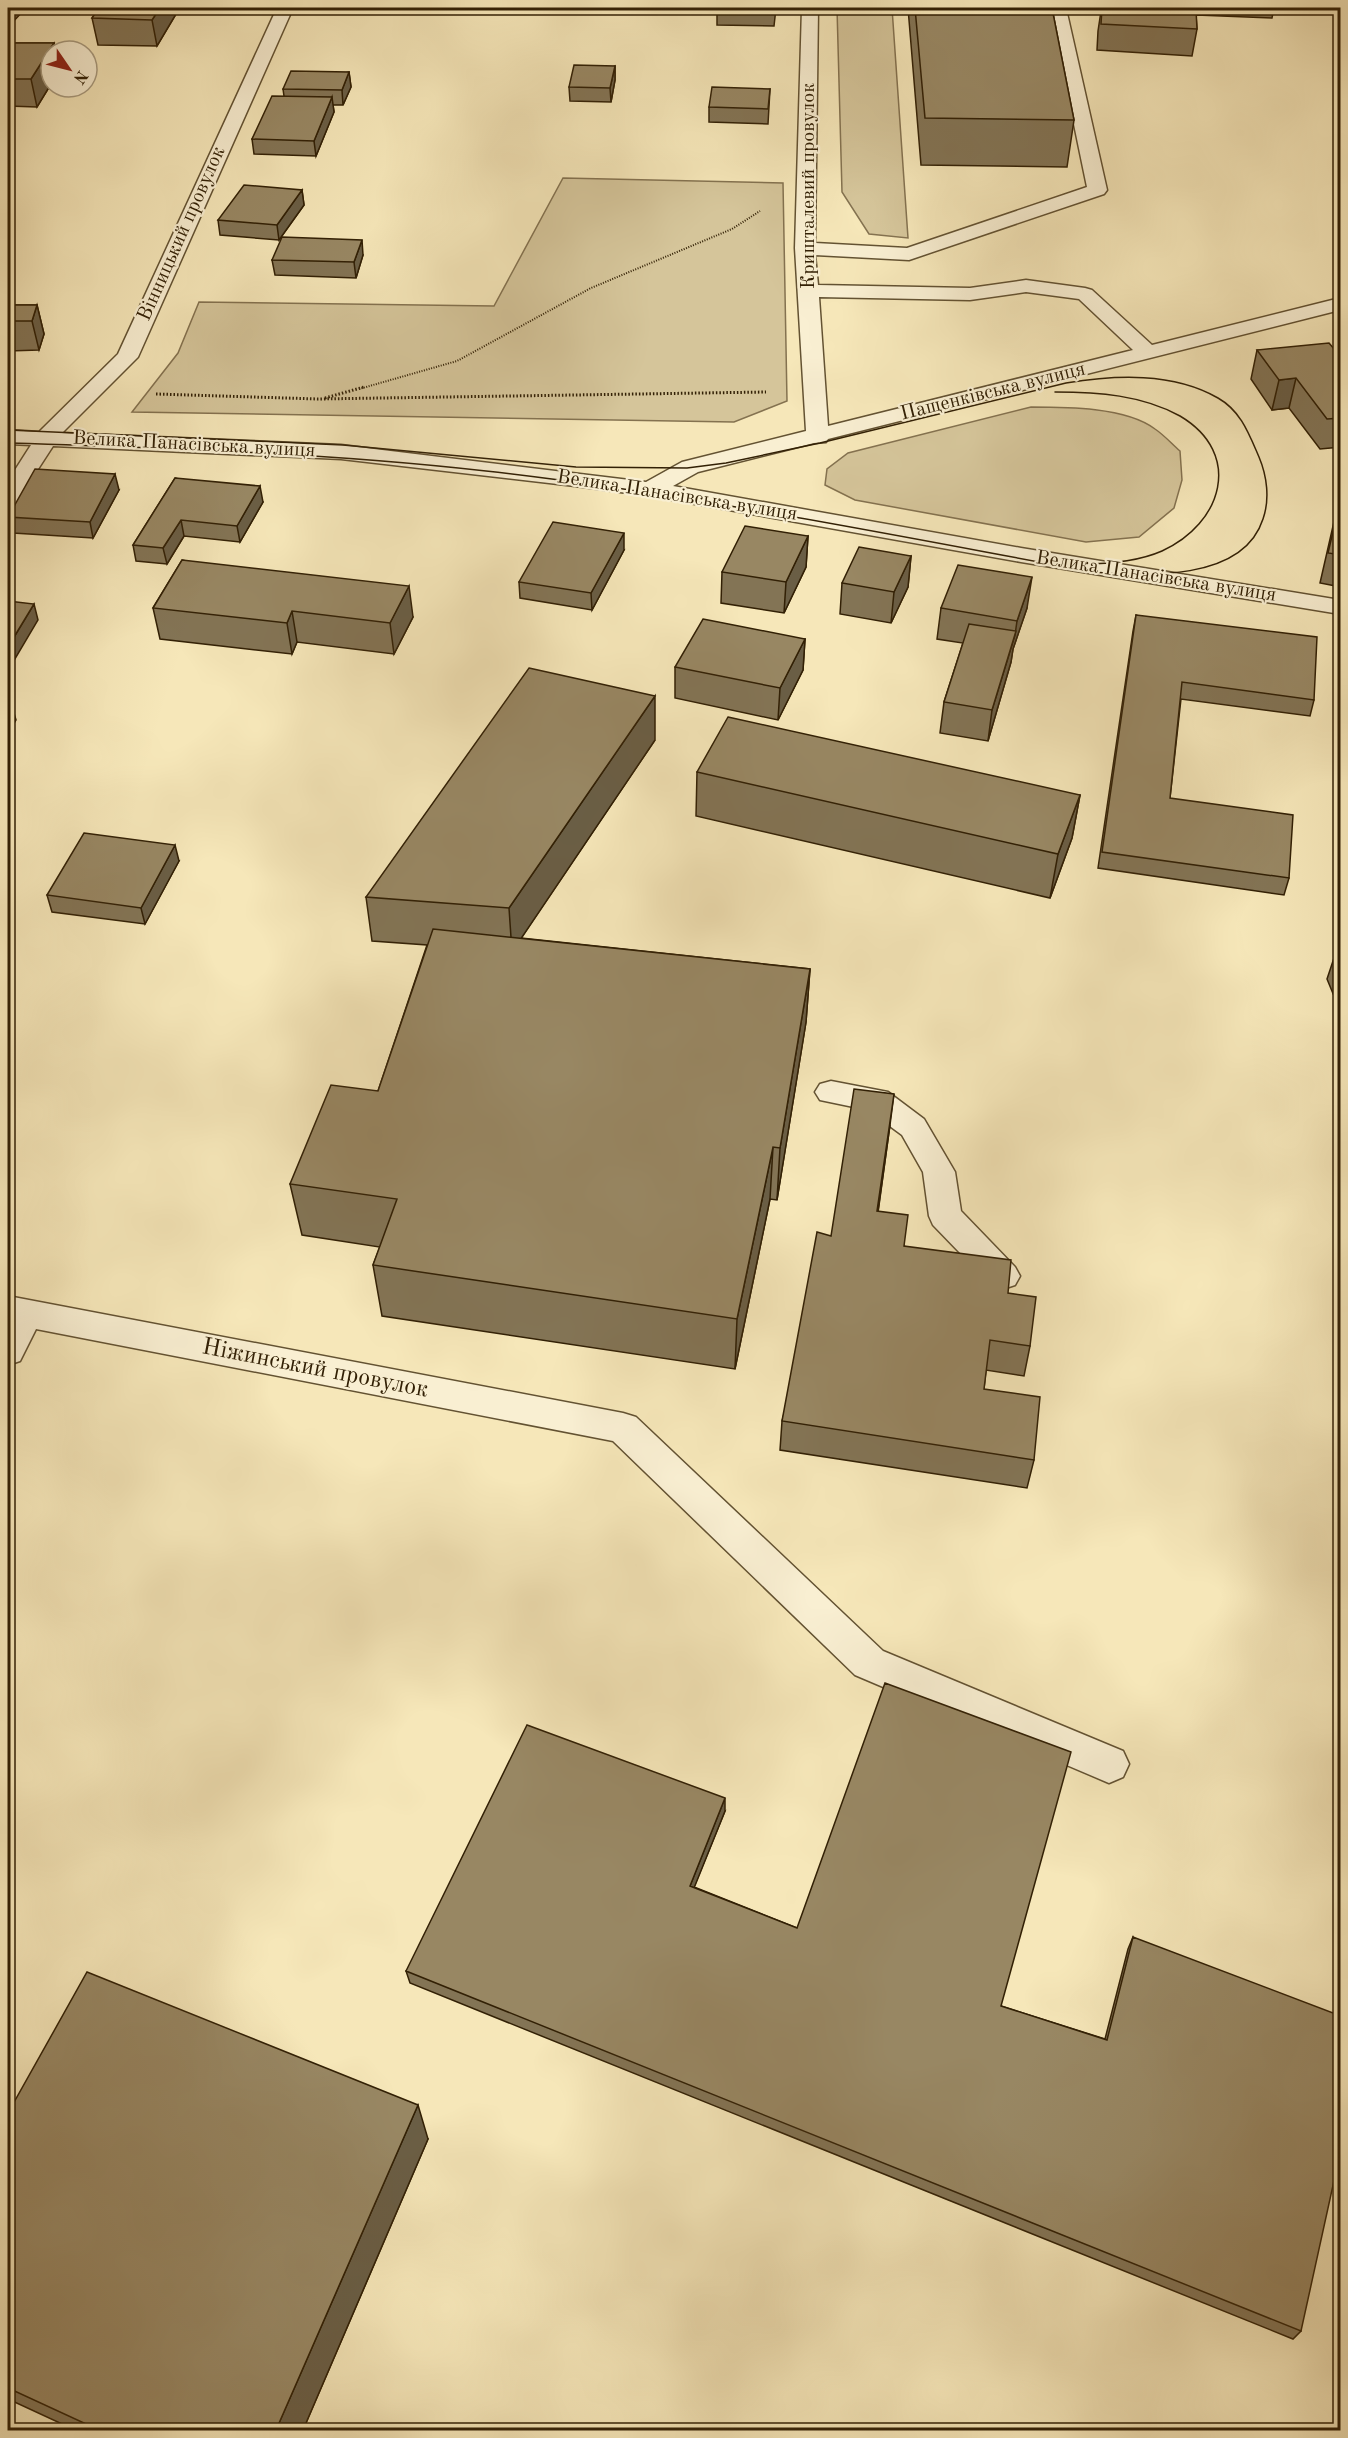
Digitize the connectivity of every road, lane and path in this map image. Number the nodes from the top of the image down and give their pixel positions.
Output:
1 (285, 8) edge
2 (810, 8) edge
3 (1059, 13) dead end
4 (806, 182) junction
5 (805, 248) junction
6 (808, 291) junction
7 (1341, 304) edge
8 (1149, 353) junction
9 (815, 391) junction
10 (88, 393) junction
11 (318, 399) junction
12 (8, 436) edge
13 (818, 437) junction
14 (46, 438) junction
15 (650, 489) junction
16 (8, 498) edge
17 (1341, 607) edge
18 (831, 1092) dead end
19 (1003, 1276) edge
20 (17, 1312) edge
21 (8, 1351) edge
22 (1109, 1764) dead end

1 - 10 street, Вінницький провулок
2 - 4 street, Кришталевий провулок
3 - 5 street
4 - 5 street, Кришталевий провулок
4 - 11 path
5 - 6 street, Кришталевий провулок
6 - 8 street
6 - 9 street, Кришталевий провулок
7 - 8 street, Пащенківська вулиця
8 - 13 street, Пащенківська вулиця
9 - 11 path
9 - 13 street, Кришталевий провулок
10 - 11 path
10 - 14 street, Вінницький провулок
12 - 14 street, Велика Панасівська вулиця
13 - 15 street, Пащенківська вулиця
14 - 15 street, Велика Панасівська вулиця
14 - 16 street, Вінницький провулок
15 - 17 street, Велика Панасівська вулиця
18 - 19 street
20 - 21 street
20 - 22 street, Ніжинський провулок

